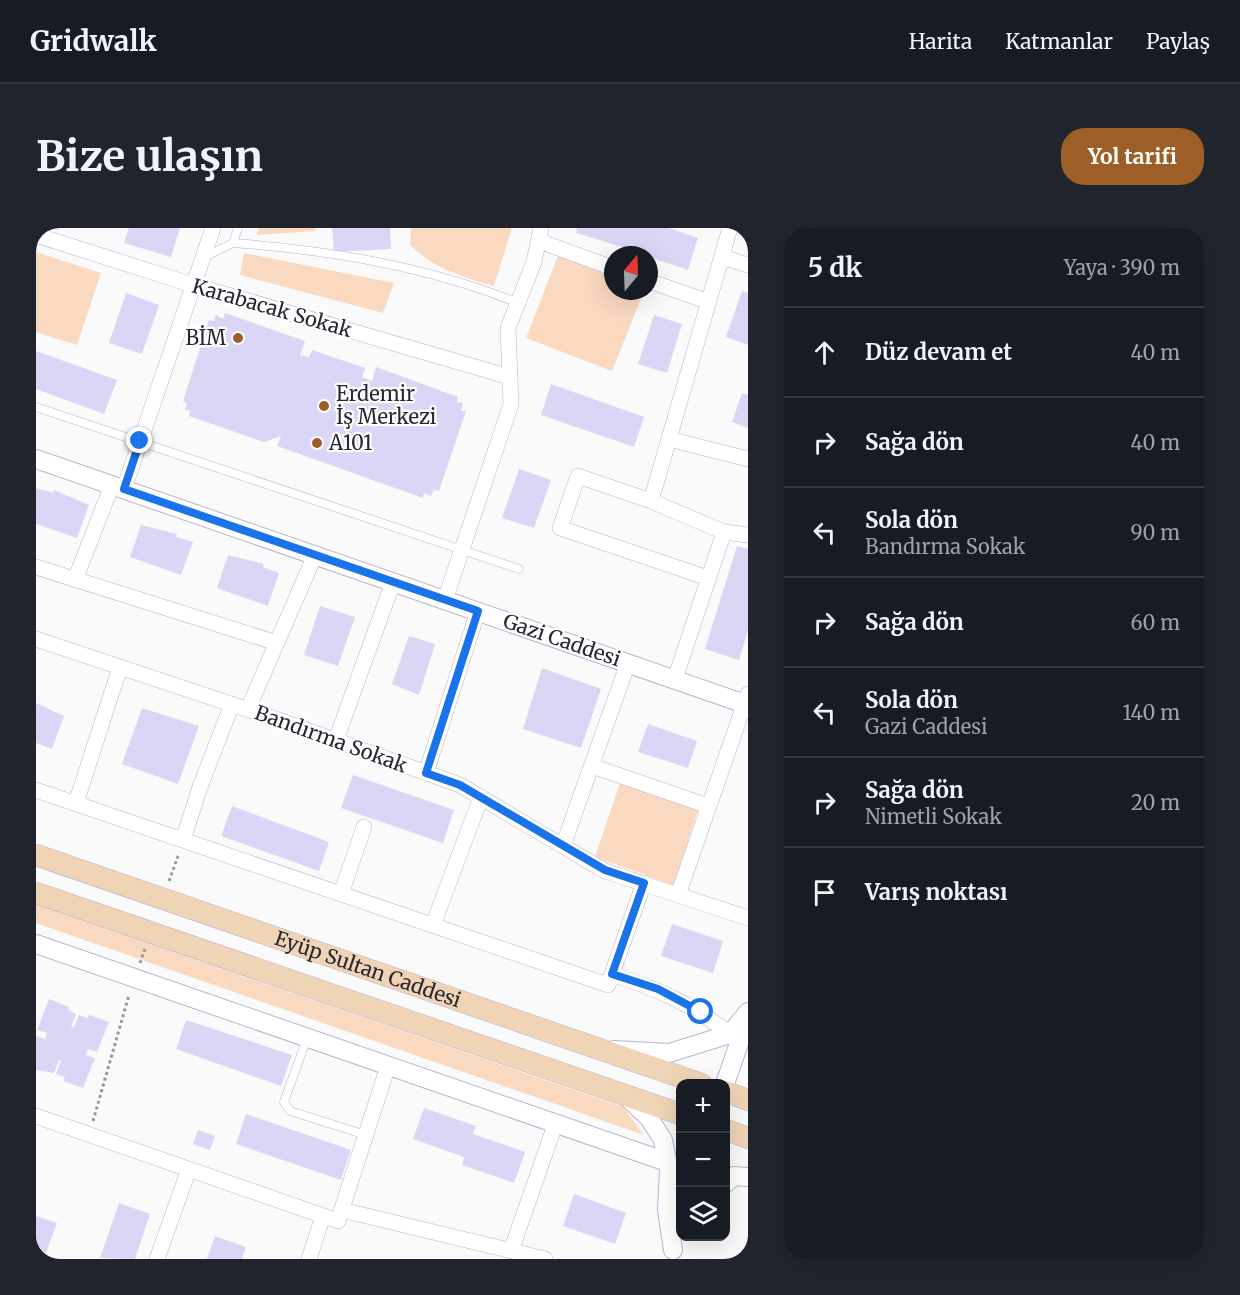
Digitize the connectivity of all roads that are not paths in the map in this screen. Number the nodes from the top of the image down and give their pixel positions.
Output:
1 (213, 228) edge
2 (238, 228) edge
3 (730, 228) edge
4 (36, 235) edge
5 (540, 235) edge
6 (233, 243) junction
7 (722, 257) junction
8 (202, 258) junction
9 (604, 264) edge
10 (748, 266) edge
11 (658, 284) edge
12 (193, 285) junction
13 (709, 302) junction
14 (518, 303) junction
15 (510, 377) junction
16 (36, 408) edge
17 (669, 439) junction
18 (140, 441) junction
19 (36, 459) edge
20 (748, 459) edge
21 (118, 487) junction
22 (651, 501) junction
23 (723, 532) junction
24 (748, 535) edge
25 (463, 549) junction
26 (315, 555) junction
27 (36, 567) edge
28 (519, 569) dead end
29 (708, 578) junction
30 (75, 579) junction
31 (393, 582) junction
32 (446, 600) junction
33 (478, 611) junction
34 (36, 639) edge
35 (277, 643) junction
36 (628, 663) junction
37 (120, 667) junction
38 (675, 679) junction
39 (746, 700) edge
40 (232, 704) junction
41 (248, 710) junction
42 (336, 740) junction
43 (592, 766) junction
44 (426, 773) junction
45 (36, 790) edge
46 (481, 797) junction
47 (76, 803) junction
48 (708, 806) junction
49 (364, 827) dead end
50 (183, 840) junction
51 (563, 846) junction
52 (36, 855) edge
53 (644, 883) junction
54 (36, 893) edge
55 (341, 894) junction
56 (678, 895) junction
57 (748, 918) edge
58 (433, 925) junction
59 (36, 945) edge
60 (612, 974) junction
61 (748, 1012) edge
62 (748, 1019) edge
63 (730, 1034) junction
64 (307, 1038) junction
65 (600, 1048) junction
66 (388, 1066) junction
67 (689, 1079) edge
68 (726, 1079) edge
69 (730, 1093) edge
70 (626, 1096) junction
71 (748, 1100) edge
72 (676, 1112) edge
73 (36, 1116) edge
74 (555, 1125) junction
75 (730, 1131) edge
76 (366, 1135) junction
77 (748, 1138) edge
78 (667, 1162) junction
79 (189, 1169) junction
80 (748, 1177) edge
81 (730, 1180) edge
82 (342, 1210) junction
83 (323, 1216) junction
84 (676, 1249) edge
85 (511, 1251) junction
86 (157, 1259) edge
87 (309, 1259) edge
88 (545, 1259) edge

1 - 8 street
2 - 6 lane
3 - 7 street
4 - 12 street, Karabacak Sokak
5 - 9 street
5 - 14 street
6 - 8 lane
6 - 14 lane
7 - 10 street
7 - 13 street
8 - 12 street
11 - 13 street
12 - 15 street, Karabacak Sokak
12 - 18 street
13 - 17 street
14 - 15 street
15 - 25 street
16 - 18 lane
17 - 20 street
17 - 22 street
18 - 21 street
18 - 25 lane
19 - 21 street, Gazi Caddesi
21 - 26 street, Gazi Caddesi
21 - 30 street
22 - 23 street
22 - 29 street
23 - 24 street
23 - 29 street
25 - 28 lane
25 - 32 street
26 - 31 street, Gazi Caddesi
26 - 35 street
27 - 30 street
29 - 38 street
30 - 35 street
31 - 32 street, Gazi Caddesi
31 - 42 street
32 - 33 street, Gazi Caddesi
33 - 36 street, Gazi Caddesi
33 - 44 street
34 - 37 street, Bandırma Sokak
35 - 41 street
36 - 38 street, Gazi Caddesi
36 - 43 street
37 - 40 street, Bandırma Sokak
37 - 47 street
38 - 39 street, Gazi Caddesi
39 - 48 street
40 - 41 street, Bandırma Sokak
40 - 50 street
41 - 42 street, Bandırma Sokak
42 - 44 street, Bandırma Sokak
43 - 48 street
43 - 51 street
44 - 46 street, Bandırma Sokak
45 - 47 street
46 - 51 street, Bandırma Sokak
46 - 58 street
47 - 50 street
48 - 56 street
49 - 55 street
50 - 55 street
51 - 53 street, Bandırma Sokak
52 - 65 main road, Eyüp Sultan Caddesi
53 - 56 street, Bandırma Sokak
53 - 60 street
54 - 70 main road, Eyüp Sultan Caddesi
55 - 58 street
56 - 57 street, Bandırma Sokak
58 - 60 street
59 - 64 street
60 - 63 street
61 - 63 street
62 - 68 street
63 - 65 street
64 - 66 street
64 - 76 lane
65 - 67 main road, Eyüp Sultan Caddesi
66 - 74 street
66 - 76 street
69 - 71 main road
70 - 72 main road, Eyüp Sultan Caddesi
70 - 78 street
73 - 79 street
74 - 78 street
74 - 85 street
75 - 77 main road
76 - 82 street
78 - 84 street
79 - 83 street
79 - 86 street
80 - 81 street
82 - 83 street
82 - 85 street
83 - 87 street
85 - 88 street

